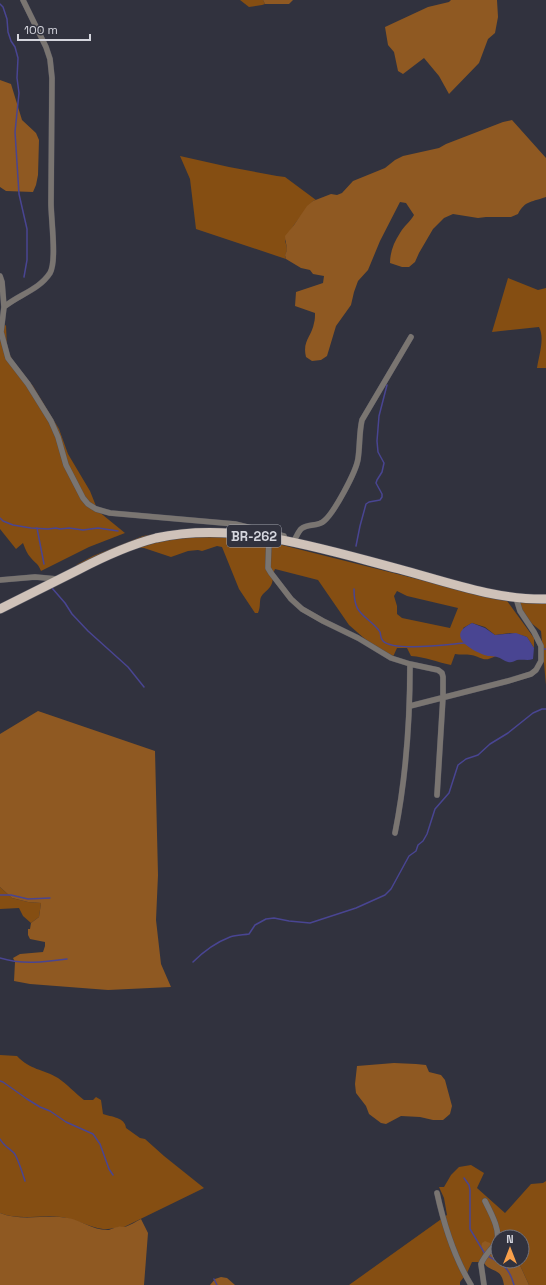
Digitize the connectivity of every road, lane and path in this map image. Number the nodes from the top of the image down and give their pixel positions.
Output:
1 (23, 0) edge
2 (0, 276) edge
3 (4, 307) junction
4 (412, 337) dead end
5 (279, 539) junction
6 (60, 579) junction
7 (0, 580) edge
8 (516, 598) junction
9 (546, 598) edge
10 (0, 610) edge
11 (410, 664) junction
12 (443, 697) junction
13 (410, 706) junction
14 (437, 795) dead end
15 (395, 833) dead end
16 (437, 1193) dead end
17 (485, 1201) dead end
18 (471, 1285) edge
19 (484, 1285) edge

1 - 3 street
2 - 3 street
3 - 5 street
4 - 5 street
5 - 6 highway, BR-262
5 - 8 highway, BR-262
5 - 11 street
6 - 7 street
6 - 10 highway, BR-262
8 - 9 highway, BR-262
8 - 12 street
11 - 12 street
11 - 13 street
12 - 13 street
12 - 14 street
13 - 15 street
16 - 18 street
17 - 19 street

